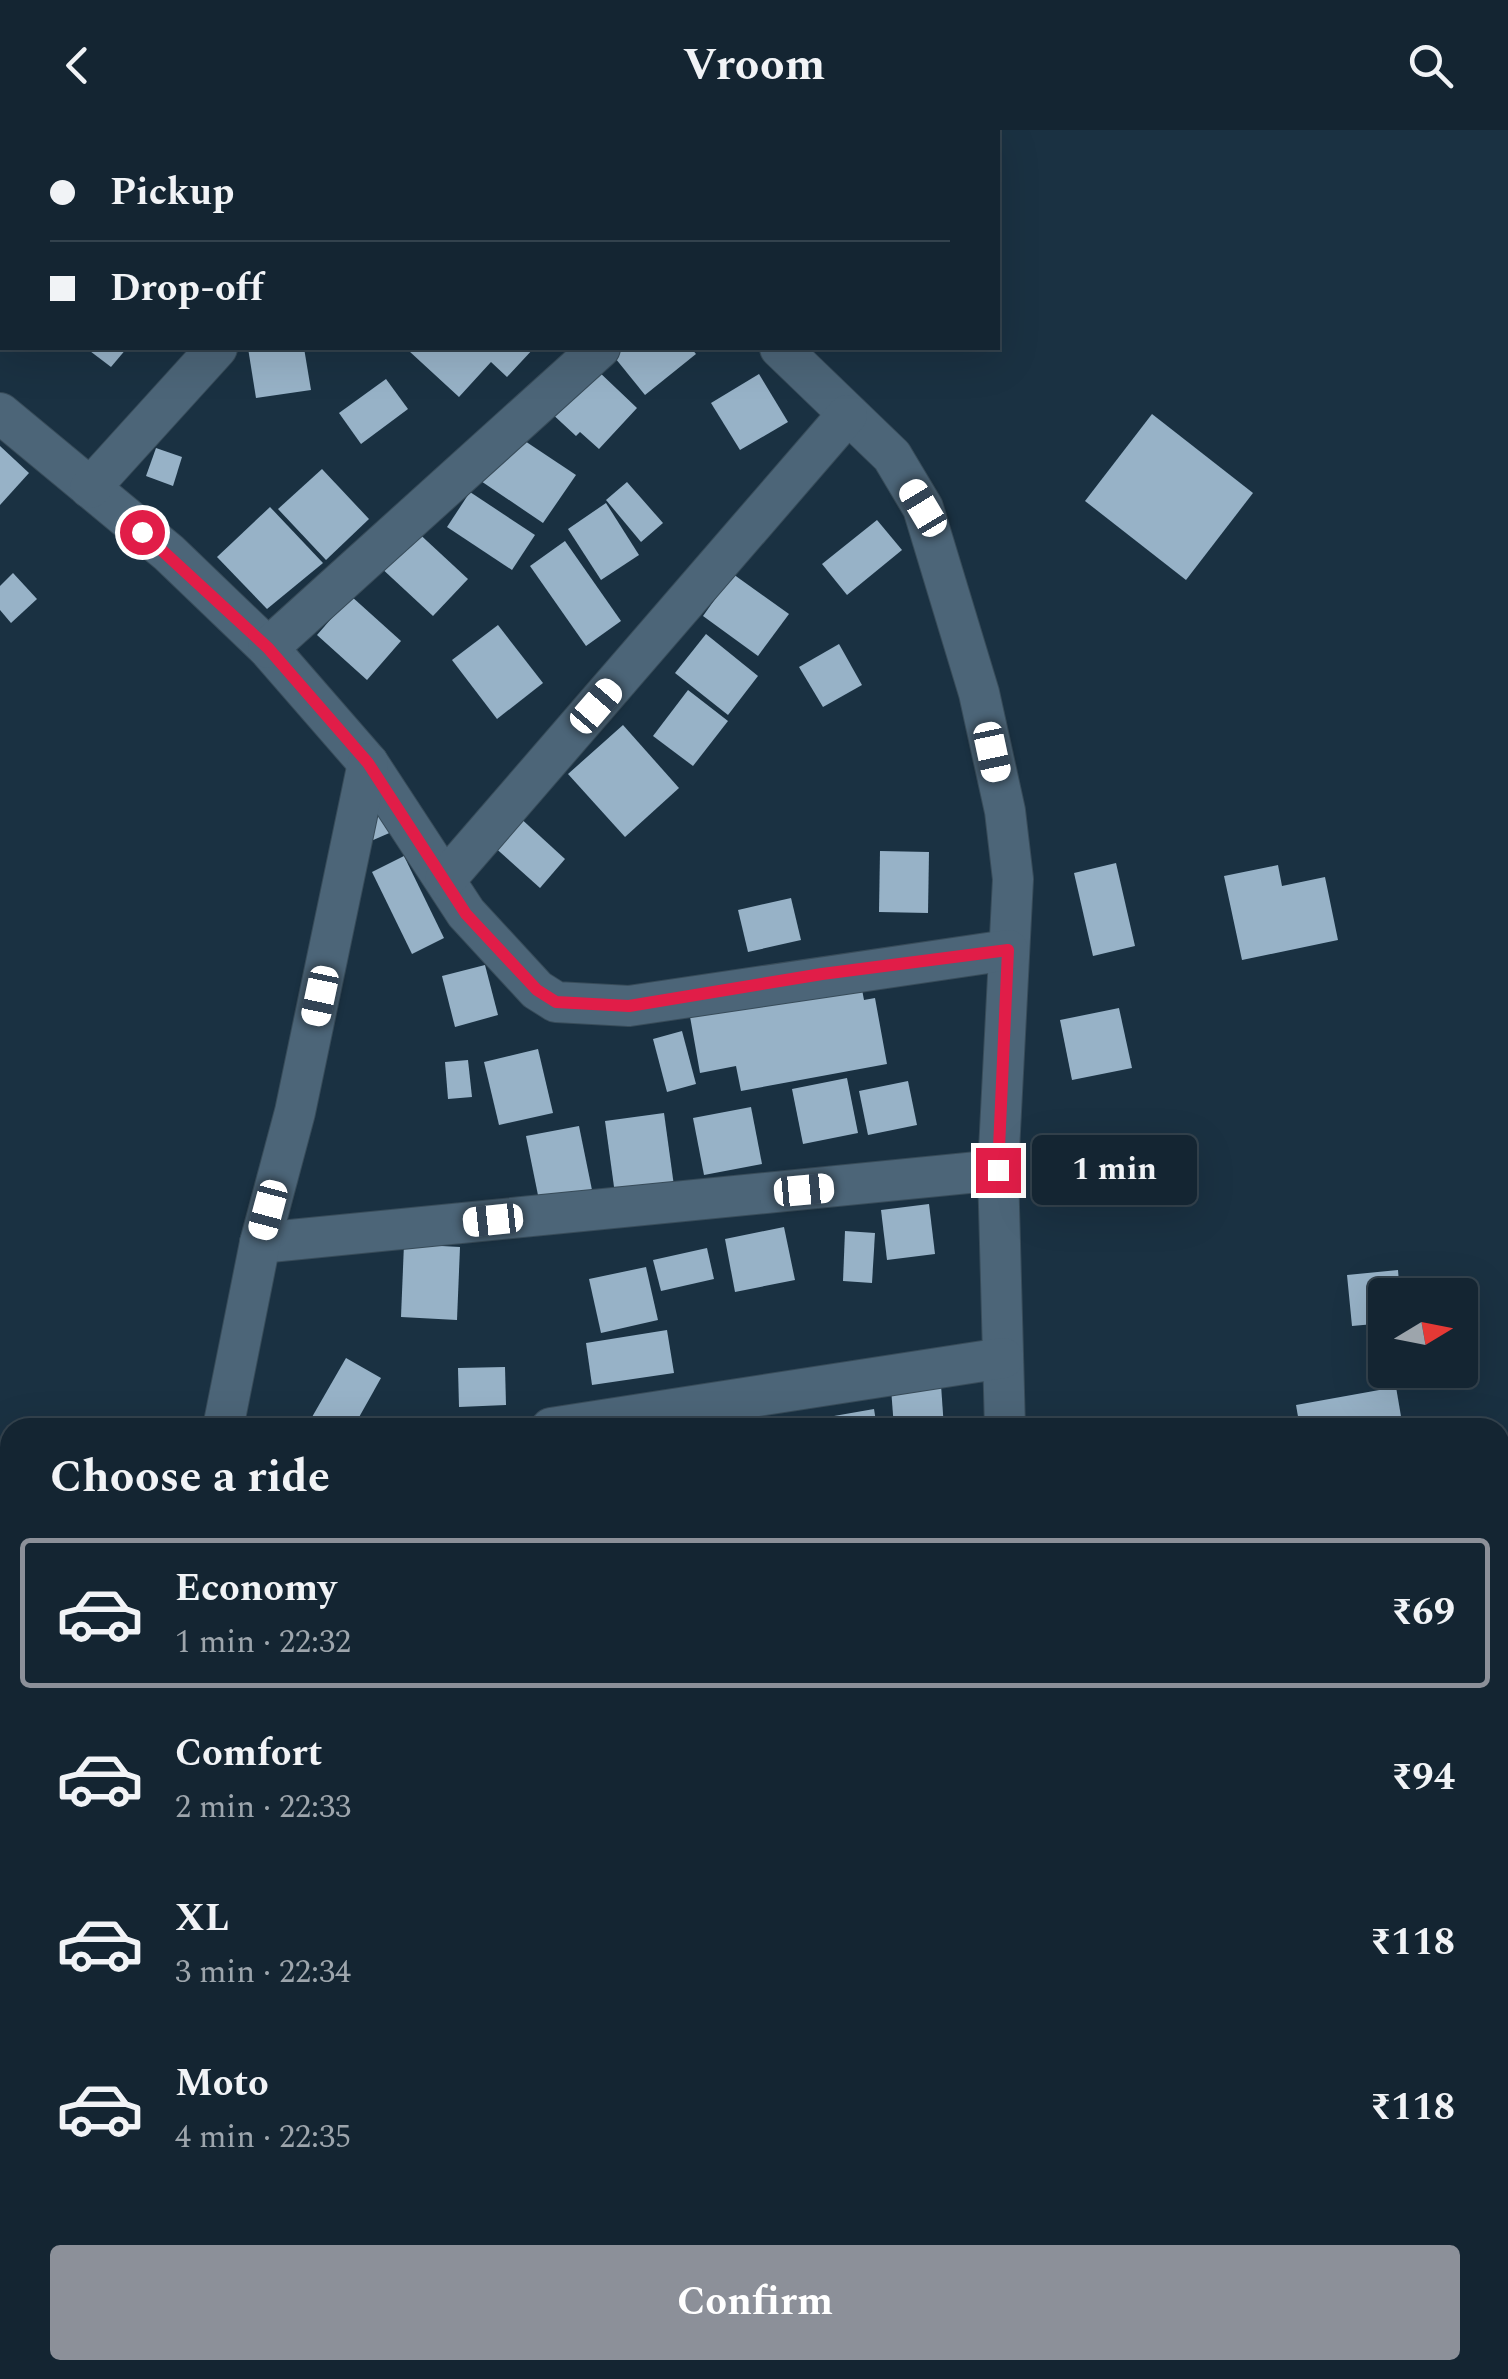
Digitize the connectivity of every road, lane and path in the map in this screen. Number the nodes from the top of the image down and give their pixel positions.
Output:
1 (215, 350) edge
2 (598, 350) edge
3 (782, 350) edge
4 (0, 413) edge
5 (846, 415) junction
6 (90, 488) junction
7 (268, 648) junction
8 (368, 763) junction
9 (444, 880) junction
10 (1008, 950) junction
11 (998, 1170) junction
12 (260, 1243) junction
13 (1003, 1358) junction
14 (225, 1418) edge
15 (616, 1418) edge
16 (1005, 1418) edge

1 - 6 street
2 - 7 street
3 - 5 street
4 - 6 street
5 - 9 street
5 - 10 street
6 - 7 street
7 - 8 street
8 - 9 street
8 - 12 street
9 - 10 street
10 - 11 street
11 - 12 street
11 - 13 street
12 - 14 street
13 - 15 street
13 - 16 street

